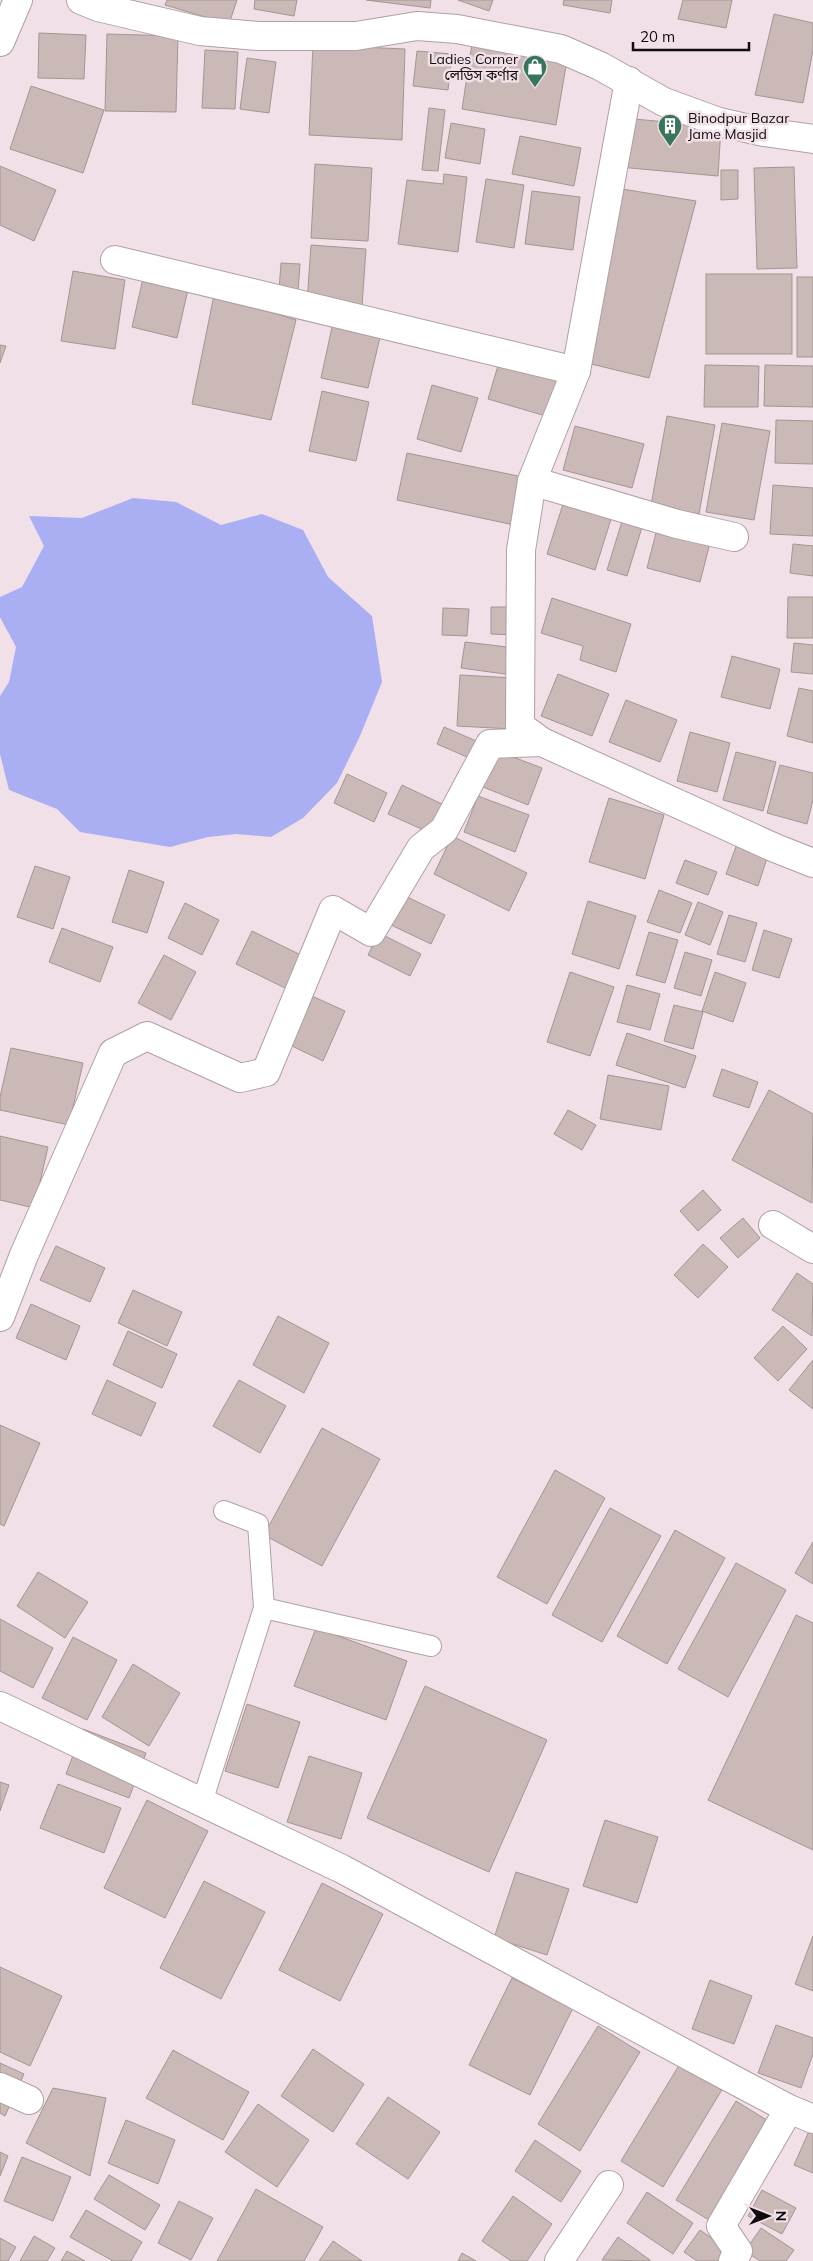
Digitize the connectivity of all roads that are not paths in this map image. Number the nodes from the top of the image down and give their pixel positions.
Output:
1 (18, 0) edge
2 (81, 0) edge
3 (0, 42) edge
4 (628, 81) junction
5 (813, 139) edge
6 (115, 260) dead end
7 (576, 371) junction
8 (532, 481) junction
9 (734, 537) dead end
10 (542, 742) junction
11 (813, 863) edge
12 (773, 1225) dead end
13 (813, 1249) edge
14 (0, 1317) edge
15 (224, 1511) dead end
16 (264, 1608) junction
17 (430, 1646) dead end
18 (0, 1706) edge
19 (202, 1802) junction
20 (0, 2087) edge
21 (29, 2100) dead end
22 (801, 2114) edge
23 (608, 2185) dead end
24 (559, 2261) edge
25 (733, 2261) edge

1 - 3 street
2 - 4 street
4 - 5 street
4 - 7 street
6 - 7 street
7 - 8 street
8 - 9 street
8 - 10 street
10 - 11 street
10 - 14 street
12 - 13 street
15 - 16 lane
16 - 17 lane
16 - 19 lane
18 - 19 street
19 - 22 street
20 - 21 street
22 - 25 street
23 - 24 street

